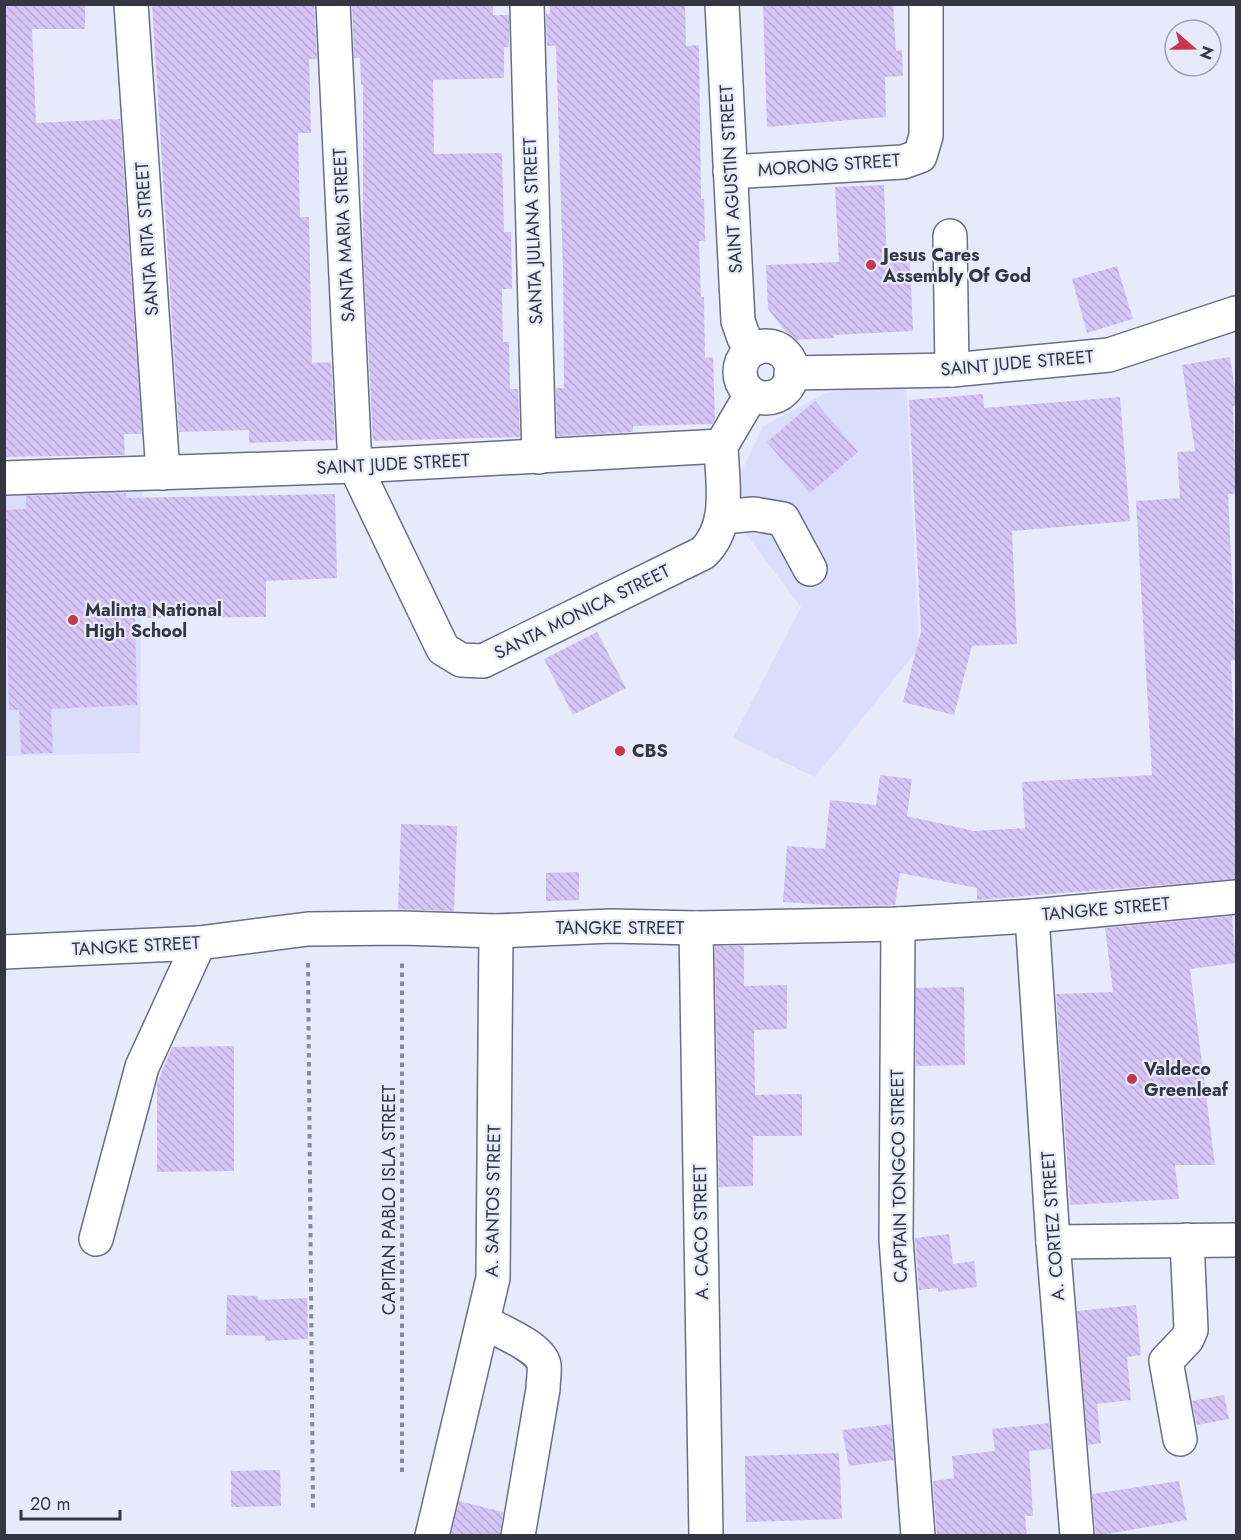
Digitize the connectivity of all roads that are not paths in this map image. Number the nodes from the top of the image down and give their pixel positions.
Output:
1 (131, 4) edge
2 (333, 4) edge
3 (527, 4) edge
4 (722, 4) edge
5 (926, 4) edge
6 (730, 172) junction
7 (950, 236) dead end
8 (1236, 313) edge
9 (754, 349) junction
10 (952, 370) junction
11 (791, 373) junction
12 (752, 395) junction
13 (721, 446) junction
14 (539, 457) junction
15 (355, 466) junction
16 (163, 473) junction
17 (4, 478) edge
18 (723, 517) junction
19 (810, 569) dead end
20 (1236, 897) edge
21 (1032, 916) junction
22 (898, 924) junction
23 (696, 928) junction
24 (496, 931) junction
25 (199, 944) junction
26 (4, 952) edge
27 (96, 1239) dead end
28 (1187, 1240) junction
29 (1236, 1240) edge
30 (1053, 1242) junction
31 (483, 1322) junction
32 (1180, 1439) dead end
33 (432, 1536) edge
34 (518, 1536) edge
35 (706, 1536) edge
36 (918, 1536) edge
37 (1077, 1536) edge

1 - 16 street, SANTA RITA STREET
2 - 15 street, SANTA MARIA STREET
3 - 14 street, SANTA JULIANA STREET
4 - 6 street, SAINT AGUSTIN STREET
5 - 6 street, MORONG STREET
6 - 9 street, SAINT AGUSTIN STREET
7 - 10 street
8 - 10 street, SAINT JUDE STREET
9 - 11 street
9 - 12 street
10 - 11 street, SAINT JUDE STREET
11 - 12 street
12 - 13 street
13 - 14 street, SAINT JUDE STREET
13 - 18 street, SANTA MONICA STREET
14 - 15 street, SAINT JUDE STREET
15 - 16 street, SAINT JUDE STREET
15 - 18 street, SANTA MONICA STREET
16 - 17 street, SAINT JUDE STREET
18 - 19 street
20 - 21 street, TANGKE STREET
21 - 22 street, TANGKE STREET
21 - 30 street, A. CORTEZ STREET
22 - 23 street, TANGKE STREET
22 - 36 street, CAPTAIN TONGCO STREET
23 - 24 street, TANGKE STREET
23 - 35 street, A. CACO STREET
24 - 25 street, TANGKE STREET
24 - 31 street, A. SANTOS STREET
25 - 26 street, TANGKE STREET
25 - 27 street
28 - 29 street
28 - 30 street
28 - 32 street
30 - 37 street, A. CORTEZ STREET
31 - 33 street, A. SANTOS STREET
31 - 34 street

